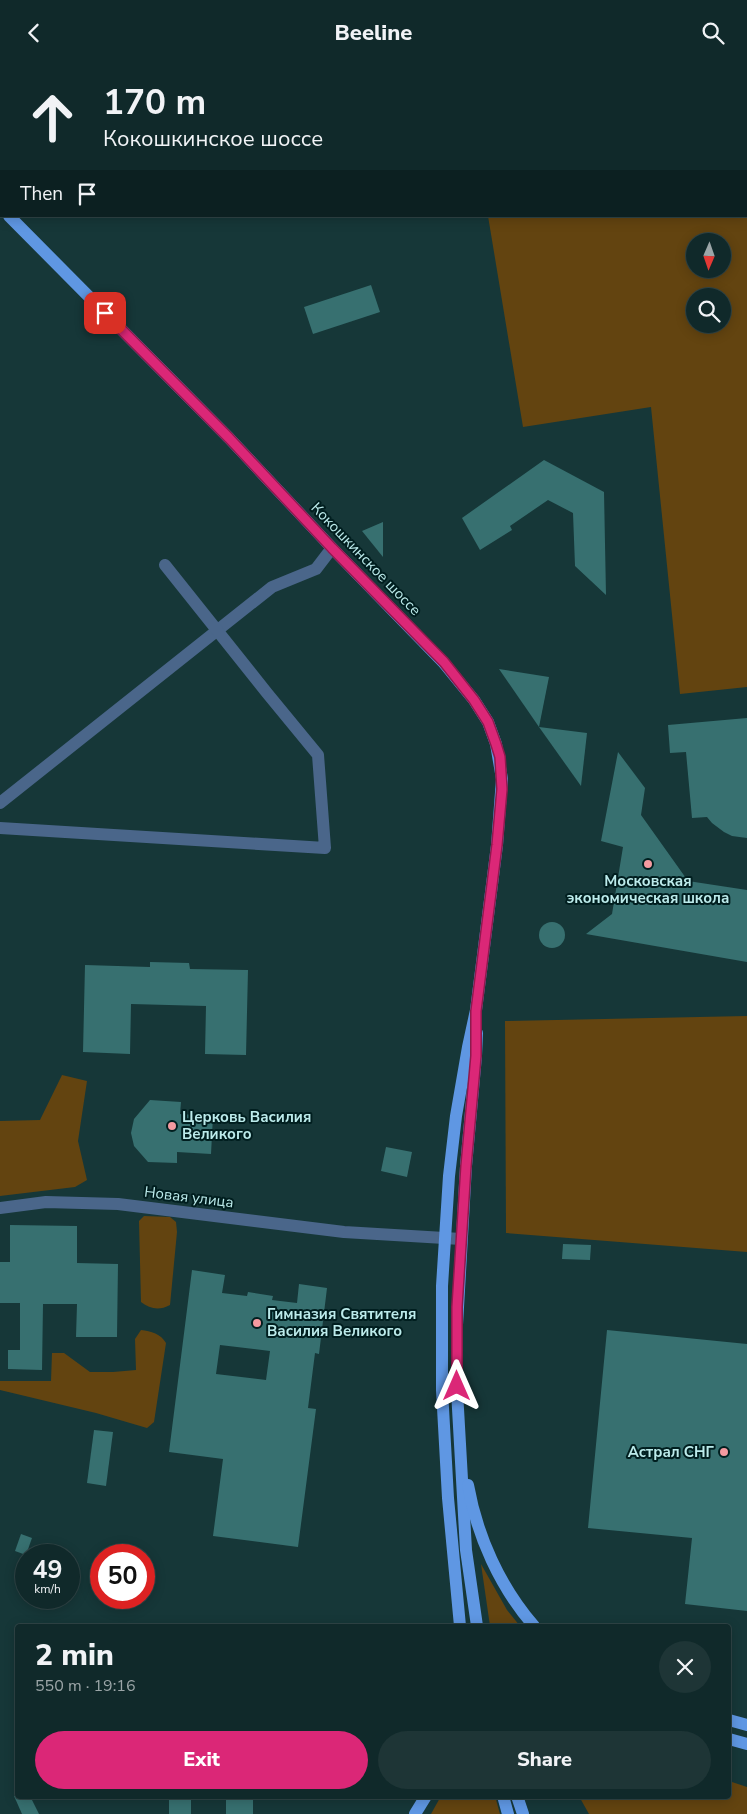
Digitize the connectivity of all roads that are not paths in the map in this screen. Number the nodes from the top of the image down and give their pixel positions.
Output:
1 (10, 217) edge
2 (332, 548) junction
3 (165, 565) dead end
4 (218, 630) junction
5 (0, 803) edge
6 (0, 828) edge
7 (476, 1011) junction
8 (0, 1208) edge
9 (445, 1238) junction
10 (461, 1239) junction
11 (458, 1415) junction
12 (454, 1552) junction
13 (460, 1624) edge
14 (467, 1624) edge
15 (477, 1624) edge
16 (532, 1624) edge
17 (731, 1721) edge
18 (747, 1725) edge
19 (731, 1740) edge
20 (747, 1744) edge
21 (424, 1799) edge
22 (504, 1799) edge
23 (518, 1799) edge
24 (526, 1799) edge
25 (415, 1814) edge
26 (508, 1814) edge
27 (524, 1814) edge

1 - 2 main road, Кокошкинское шоссе
2 - 4 street
2 - 7 main road, Кокошкинское шоссе
3 - 4 street
4 - 5 street
4 - 6 street
7 - 9 main road
7 - 10 main road
8 - 9 street, Новая улица
9 - 10 street, Новая улица
9 - 12 main road
10 - 11 main road
11 - 15 main road
11 - 16 main road
12 - 13 main road
12 - 14 main road
17 - 18 main road
19 - 20 main road
21 - 25 main road
22 - 26 main road
23 - 27 main road
24 - 27 main road

